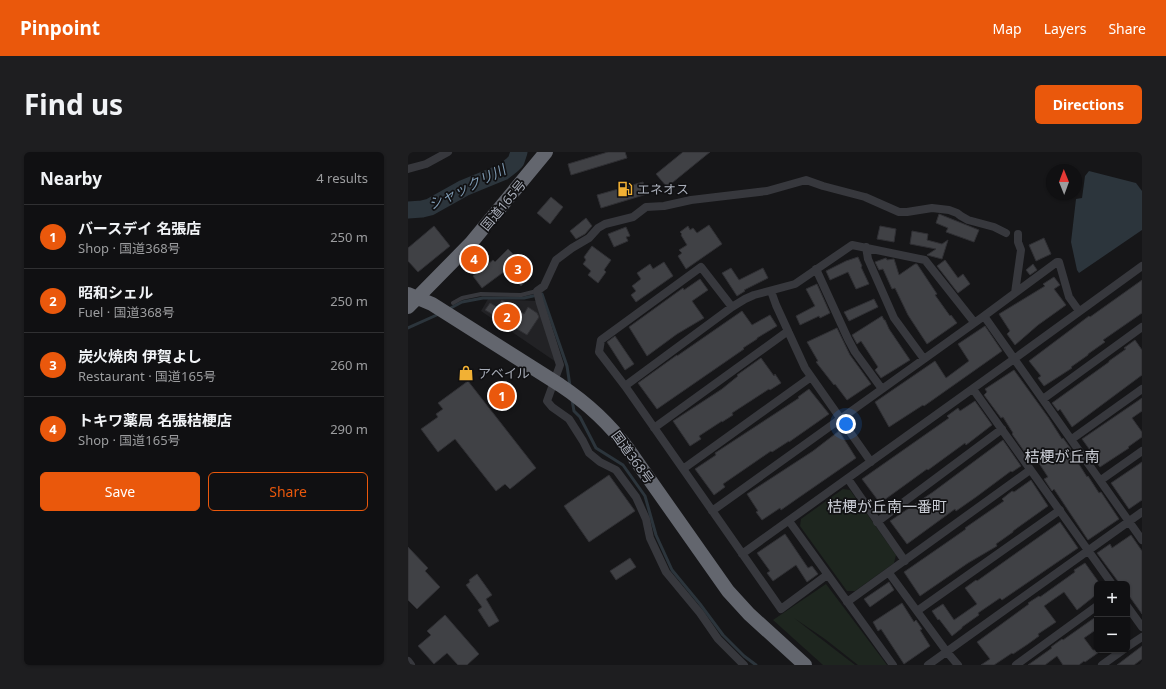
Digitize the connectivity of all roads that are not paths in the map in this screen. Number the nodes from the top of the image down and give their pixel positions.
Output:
1 (448, 152) edge
2 (546, 152) edge
3 (408, 169) edge
4 (1006, 233) dead end
5 (1018, 234) dead end
6 (866, 247) junction
7 (1142, 266) edge
8 (816, 269) junction
9 (771, 291) junction
10 (538, 292) junction
11 (1015, 293) junction
12 (410, 297) edge
13 (732, 307) junction
14 (452, 309) junction
15 (1079, 311) junction
16 (984, 316) junction
17 (974, 322) junction
18 (1142, 327) edge
19 (788, 331) junction
20 (924, 359) junction
21 (1014, 359) junction
22 (811, 377) junction
23 (557, 383) junction
24 (624, 386) junction
25 (882, 389) junction
26 (973, 389) junction
27 (1142, 389) edge
28 (1043, 400) junction
29 (841, 419) junction
30 (654, 428) junction
31 (1002, 429) junction
32 (1072, 439) junction
33 (1142, 450) edge
34 (871, 462) junction
35 (683, 469) junction
36 (1030, 470) junction
37 (848, 478) junction
38 (1101, 480) junction
39 (1060, 510) junction
40 (712, 511) junction
41 (1142, 512) edge
42 (789, 521) junction
43 (1130, 521) junction
44 (877, 522) junction
45 (1142, 540) edge
46 (1088, 551) junction
47 (742, 554) junction
48 (905, 561) junction
49 (889, 573) junction
50 (827, 575) junction
51 (1110, 581) edge
52 (847, 602) junction
53 (1094, 608) edge
54 (1130, 610) edge
55 (918, 611) junction
56 (1142, 627) edge
57 (1142, 636) edge
58 (1130, 645) edge
59 (947, 652) junction
60 (1119, 653) edge
61 (408, 661) edge
62 (412, 665) edge
63 (744, 665) edge
64 (805, 665) edge
65 (893, 665) edge
66 (928, 665) edge
67 (958, 665) edge
68 (1016, 665) edge
69 (1102, 665) edge

1 - 3 street
2 - 12 highway, 国道165号
4 - 10 street
5 - 11 street
6 - 8 street
6 - 17 street
6 - 20 street
7 - 15 street
8 - 9 street
8 - 25 street
9 - 13 street
9 - 19 street
10 - 14 lane
10 - 23 street
11 - 15 street
11 - 16 street
12 - 14 highway, 国道368号
13 - 24 street
13 - 24 street
14 - 23 highway, 国道368号
15 - 21 street
16 - 17 street
16 - 21 street
17 - 20 street
18 - 28 street
19 - 22 street
19 - 30 street
20 - 25 street
21 - 26 street
21 - 28 street
22 - 29 street
22 - 35 street
23 - 63 street
23 - 64 highway, 国道368号
24 - 30 street
25 - 29 street
26 - 31 street
26 - 34 street
27 - 32 street
28 - 32 street
29 - 34 street
29 - 40 street
30 - 35 street
31 - 36 street
31 - 44 street
32 - 38 street
33 - 38 street
34 - 37 street
35 - 40 street
36 - 39 street
36 - 48 street
37 - 42 street
37 - 44 street
38 - 43 street
39 - 46 street
39 - 55 street
40 - 47 street
41 - 43 street
42 - 47 street
42 - 50 street
43 - 45 street
43 - 46 street
44 - 48 street
46 - 51 street
46 - 59 street
47 - 50 street
48 - 49 street
49 - 52 street
49 - 55 street
50 - 52 street
52 - 65 street
53 - 68 street
54 - 56 street
55 - 59 street
57 - 58 street
59 - 66 street
59 - 67 street
60 - 69 street
61 - 62 street

